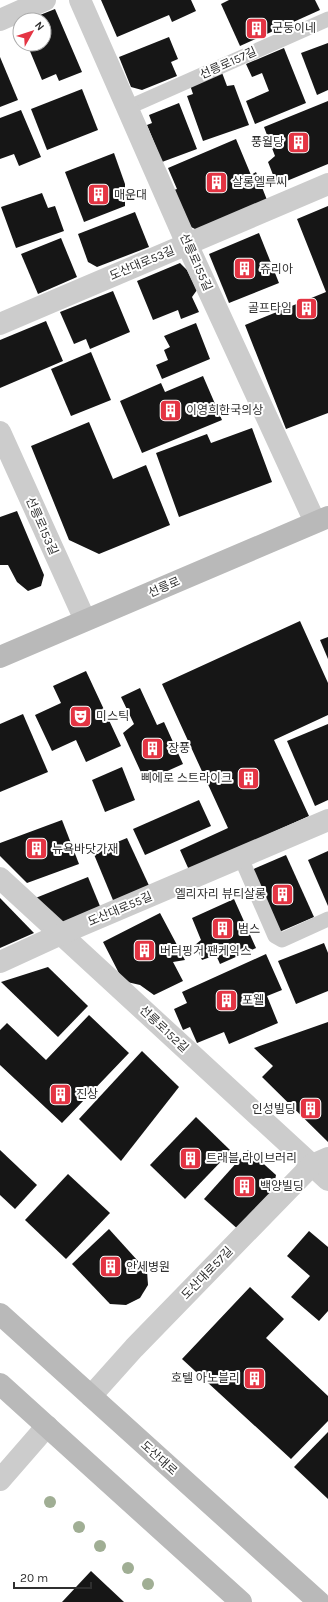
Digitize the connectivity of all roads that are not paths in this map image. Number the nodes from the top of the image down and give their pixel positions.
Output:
1 (45, 0) edge
2 (80, 0) edge
3 (328, 19) edge
4 (0, 20) edge
5 (127, 108) junction
6 (328, 184) edge
7 (187, 244) junction
8 (0, 324) edge
9 (0, 432) edge
10 (322, 520) edge
11 (85, 620) junction
12 (0, 658) edge
13 (328, 820) edge
14 (241, 858) junction
15 (0, 878) edge
16 (328, 919) edge
17 (61, 934) junction
18 (0, 962) edge
19 (320, 1162) edge
20 (328, 1180) edge
21 (0, 1314) edge
22 (0, 1384) edge
23 (91, 1396) junction
24 (47, 1426) junction
25 (0, 1480) edge
26 (241, 1602) edge
27 (319, 1602) edge

1 - 4 street
2 - 5 street, 선릉로155길
3 - 5 lane, 선릉로157길
5 - 7 street, 선릉로155길
6 - 7 street, 도산대로53길
7 - 8 street, 도산대로53길
7 - 10 street, 선릉로155길
9 - 11 street, 선릉로153길
10 - 11 main road, 선릉로
11 - 12 main road, 선릉로
13 - 14 street, 도산대로55길
14 - 16 lane
14 - 17 street, 도산대로55길
15 - 17 street, 선릉로152길
17 - 18 street, 도산대로55길
17 - 19 street, 선릉로152길
19 - 20 street, 선릉로152길
19 - 23 street, 도산대로57길
21 - 23 main road, 도산대로
22 - 24 main road
23 - 27 main road, 도산대로
24 - 25 street
24 - 26 main road

